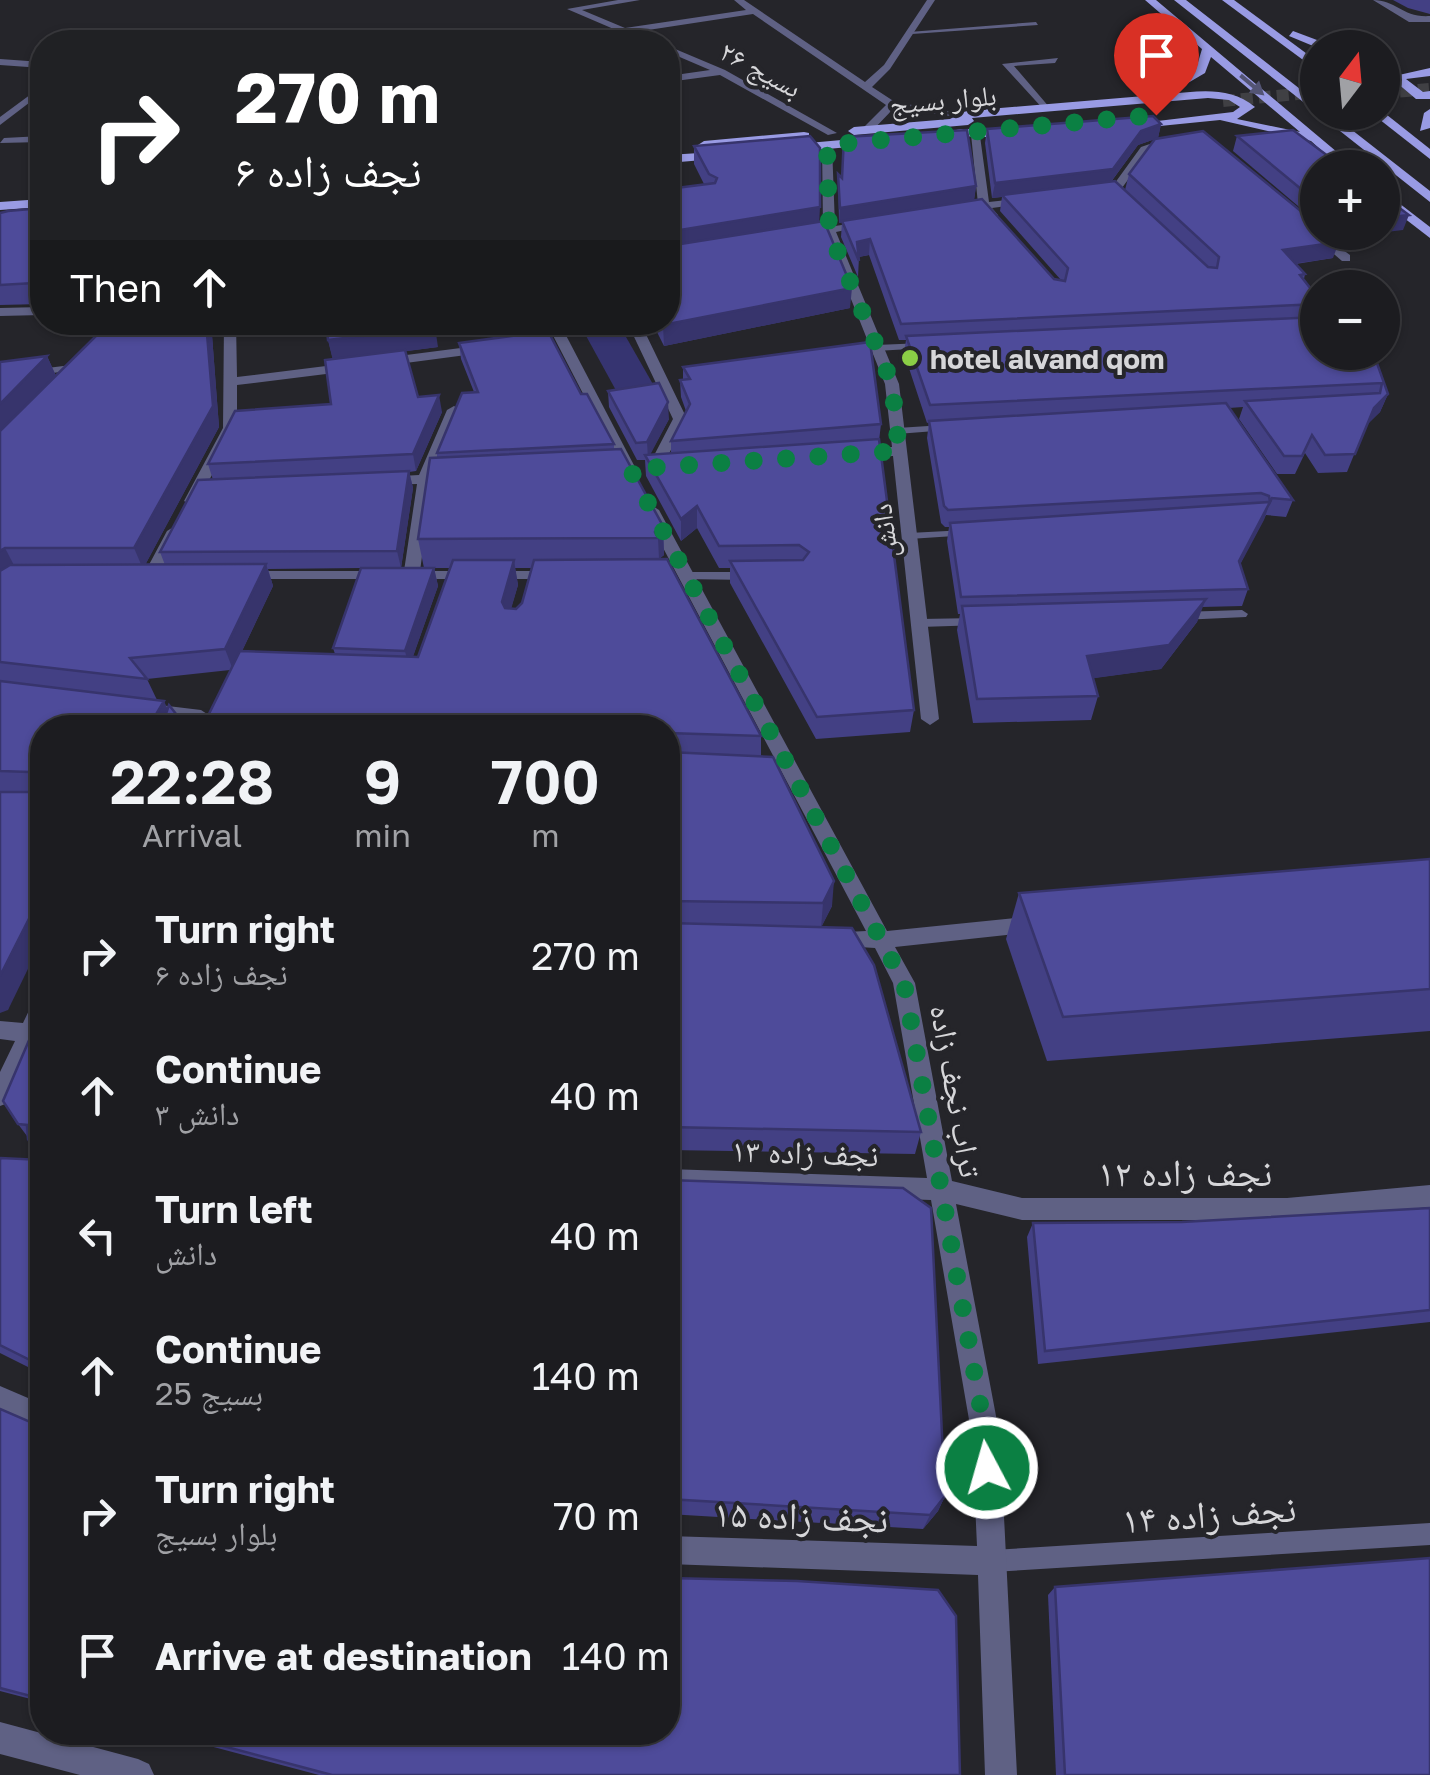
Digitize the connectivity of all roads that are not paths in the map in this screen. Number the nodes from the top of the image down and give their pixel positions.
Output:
1 (636, 0) edge
2 (738, 0) edge
3 (931, 0) edge
4 (1150, 0) edge
5 (1180, 0) edge
6 (1228, 0) edge
7 (1248, 0) edge
8 (1377, 0) edge
9 (754, 11) junction
10 (1430, 19) edge
11 (1036, 24) dead end
12 (621, 30) edge
13 (630, 30) edge
14 (912, 32) junction
15 (1294, 34) junction
16 (1300, 36) edge
17 (1300, 38) edge
18 (1208, 48) junction
19 (680, 54) edge
20 (1300, 54) edge
21 (1055, 60) dead end
22 (0, 62) edge
23 (30, 64) edge
24 (1400, 64) edge
25 (1430, 70) edge
26 (722, 72) junction
27 (680, 77) edge
28 (1427, 87) edge
29 (866, 88) junction
30 (1300, 95) edge
31 (30, 98) edge
32 (1130, 101) junction
33 (892, 105) junction
34 (1045, 108) junction
35 (1430, 113) edge
36 (1206, 118) junction
37 (1410, 118) dead end
38 (0, 122) edge
39 (964, 127) junction
40 (1038, 129) edge
41 (866, 130) junction
42 (1344, 130) edge
43 (1399, 130) edge
44 (1427, 130) edge
45 (1186, 136) edge
46 (830, 139) junction
47 (30, 140) edge
48 (1318, 140) junction
49 (2, 142) edge
50 (680, 147) edge
51 (1329, 150) edge
52 (1430, 155) edge
53 (680, 158) edge
54 (1115, 190) junction
55 (1078, 194) edge
56 (1430, 198) edge
57 (1040, 199) edge
58 (1128, 202) edge
59 (30, 203) edge
60 (0, 206) edge
61 (984, 206) junction
62 (1400, 209) edge
63 (945, 212) edge
64 (30, 214) edge
65 (0, 216) edge
66 (996, 220) edge
67 (887, 221) edge
68 (829, 230) junction
69 (1430, 234) edge
70 (794, 236) edge
71 (1337, 250) edge
72 (1346, 258) dead end
73 (30, 311) edge
74 (0, 312) edge
75 (230, 335) edge
76 (552, 335) edge
77 (638, 335) edge
78 (502, 346) edge
79 (934, 346) edge
80 (876, 348) junction
81 (85, 362) joint
82 (0, 378) edge
83 (66, 381) edge
84 (230, 382) junction
85 (454, 410) edge
86 (955, 428) edge
87 (897, 431) junction
88 (899, 451) junction
89 (843, 454) edge
90 (674, 466) edge
91 (655, 467) junction
92 (620, 470) junction
93 (462, 477) edge
94 (425, 479) junction
95 (368, 482) edge
96 (196, 490) junction
97 (216, 490) edge
98 (986, 532) edge
99 (909, 536) junction
100 (131, 576) edge
101 (150, 576) junction
102 (169, 576) edge
103 (225, 576) edge
104 (411, 576) junction
105 (569, 576) edge
106 (677, 576) junction
107 (761, 576) edge
108 (1242, 614) dead end
109 (1166, 616) edge
110 (996, 621) edge
111 (920, 623) junction
112 (128, 707) edge
113 (165, 715) edge
114 (930, 719) dead end
115 (1058, 922) edge
116 (804, 939) edge
117 (881, 940) junction
118 (0, 1030) edge
119 (30, 1033) joint
120 (0, 1096) edge
121 (680, 1180) edge
122 (941, 1189) junction
123 (1430, 1196) edge
124 (0, 1399) edge
125 (30, 1413) edge
126 (1430, 1534) edge
127 (680, 1550) edge
128 (992, 1561) junction
129 (0, 1738) edge
130 (138, 1775) edge
131 (1001, 1775) edge

1 - 12 street
2 - 9 street
3 - 14 street
4 - 18 main road
5 - 30 main road
6 - 20 main road
7 - 15 main road
8 - 10 street
9 - 13 street
9 - 29 street
11 - 14 lane
14 - 29 street
15 - 16 main road
15 - 17 main road
18 - 32 main road
18 -> 48 main road
19 - 26 street, بسیج ۲۶
21 - 34 street
22 - 23 street
24 - 25 main road
25 - 28 main road
26 - 27 street
26 - 46 street, بسیج ۲۶
29 - 33 street
31 - 38 street
32 - 34 main road
32 - 36 main road
33 - 39 street
33 - 41 street
34 - 39 main road
35 - 44 main road
36 - 39 main road, بلوار بسیج
36 - 48 main road
37 - 44 main road
39 - 40 main road
39 - 41 main road, بلوار بسیج
39 - 46 main road, بلوار بسیج
39 - 61 street
41 - 46 main road, بلوار بسیج
42 - 56 main road
43 - 52 main road
45 - 54 street
46 - 50 main road, بلوار بسیج
46 - 53 main road, بلوار بسیج
46 - 68 street
47 - 49 street
48 - 51 main road
54 - 55 street
54 - 58 lane
57 - 61 street
59 - 60 main road
61 - 63 street
61 - 66 street
62 - 69 main road
64 - 65 main road
67 - 68 street
68 - 70 street
68 - 80 street, دانش
71 - 72 street
73 - 74 street
75 - 84 street
76 - 92 street, تراب نجف زاده
77 - 91 street
78 - 84 street
79 - 80 lane
80 - 87 street, دانش
81 - 82 lane
81 - 83 street
84 - 96 street
85 - 94 street
86 - 87 lane
87 - 88 street, دانش
88 - 89 street
88 - 99 street, دانش
90 - 91 street
91 - 92 street
92 - 106 street, تراب نجف زاده
93 - 94 street
94 - 95 street
94 - 104 street
96 - 97 street
96 - 101 street
98 - 99 lane
99 - 111 street, دانش
100 - 101 street
101 - 102 street
103 - 104 street
104 - 105 street
106 - 107 lane
106 - 117 street, تراب نجف زاده
108 - 109 lane
110 - 111 lane
111 - 114 street, دانش
112 - 113 street
115 - 117 street
116 - 117 street
117 - 122 street, تراب نجف زاده
118 - 119 street
119 - 120 street
121 - 122 street, نجف زاده ۱۳
122 - 123 street, نجف زاده ۱۲
122 - 128 street, تراب نجف زاده
124 - 125 street
126 - 128 lane, نجف زاده ۱۴
127 - 128 street, نجف زاده ۱۵
128 - 131 street, تراب نجف زاده
129 - 130 street

